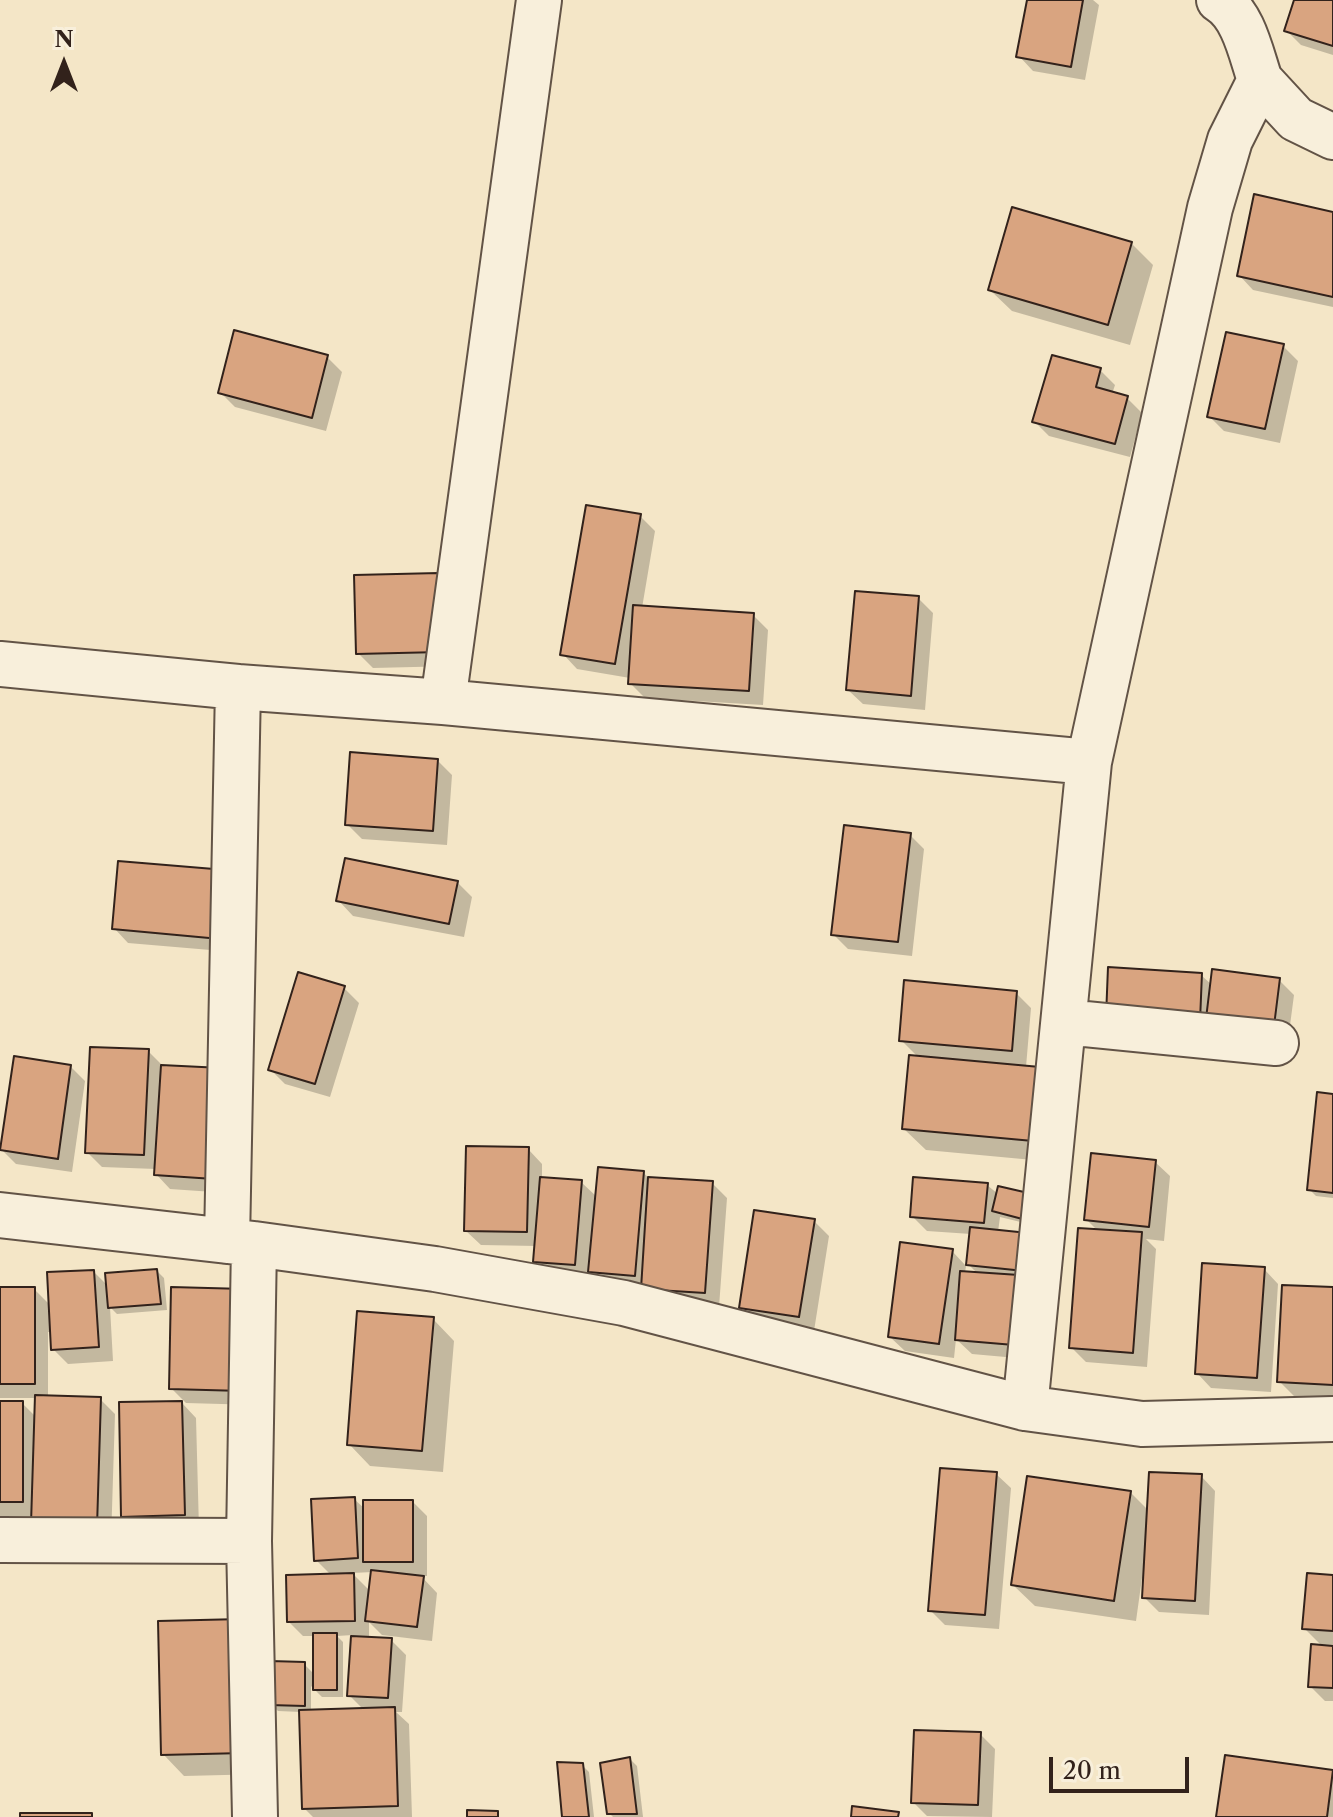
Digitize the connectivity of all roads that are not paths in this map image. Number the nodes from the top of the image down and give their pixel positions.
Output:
1 (539, 0) edge
2 (1219, 0) edge
3 (1260, 80) junction
4 (1333, 137) edge
5 (0, 664) edge
6 (238, 687) junction
7 (443, 702) junction
8 (1089, 762) junction
9 (1065, 1022) junction
10 (1276, 1043) dead end
11 (0, 1215) edge
12 (241, 1242) junction
13 (1025, 1408) junction
14 (1333, 1419) edge
15 (0, 1540) edge
16 (249, 1541) junction
17 (255, 1817) edge

1 - 7 street
2 - 3 street
3 - 4 street
3 - 8 street
5 - 6 street
6 - 7 street
6 - 12 street
7 - 8 street
8 - 9 street
9 - 10 street
9 - 13 street
11 - 12 street
12 - 13 street
12 - 16 street
13 - 14 street
15 - 16 street
16 - 17 street

